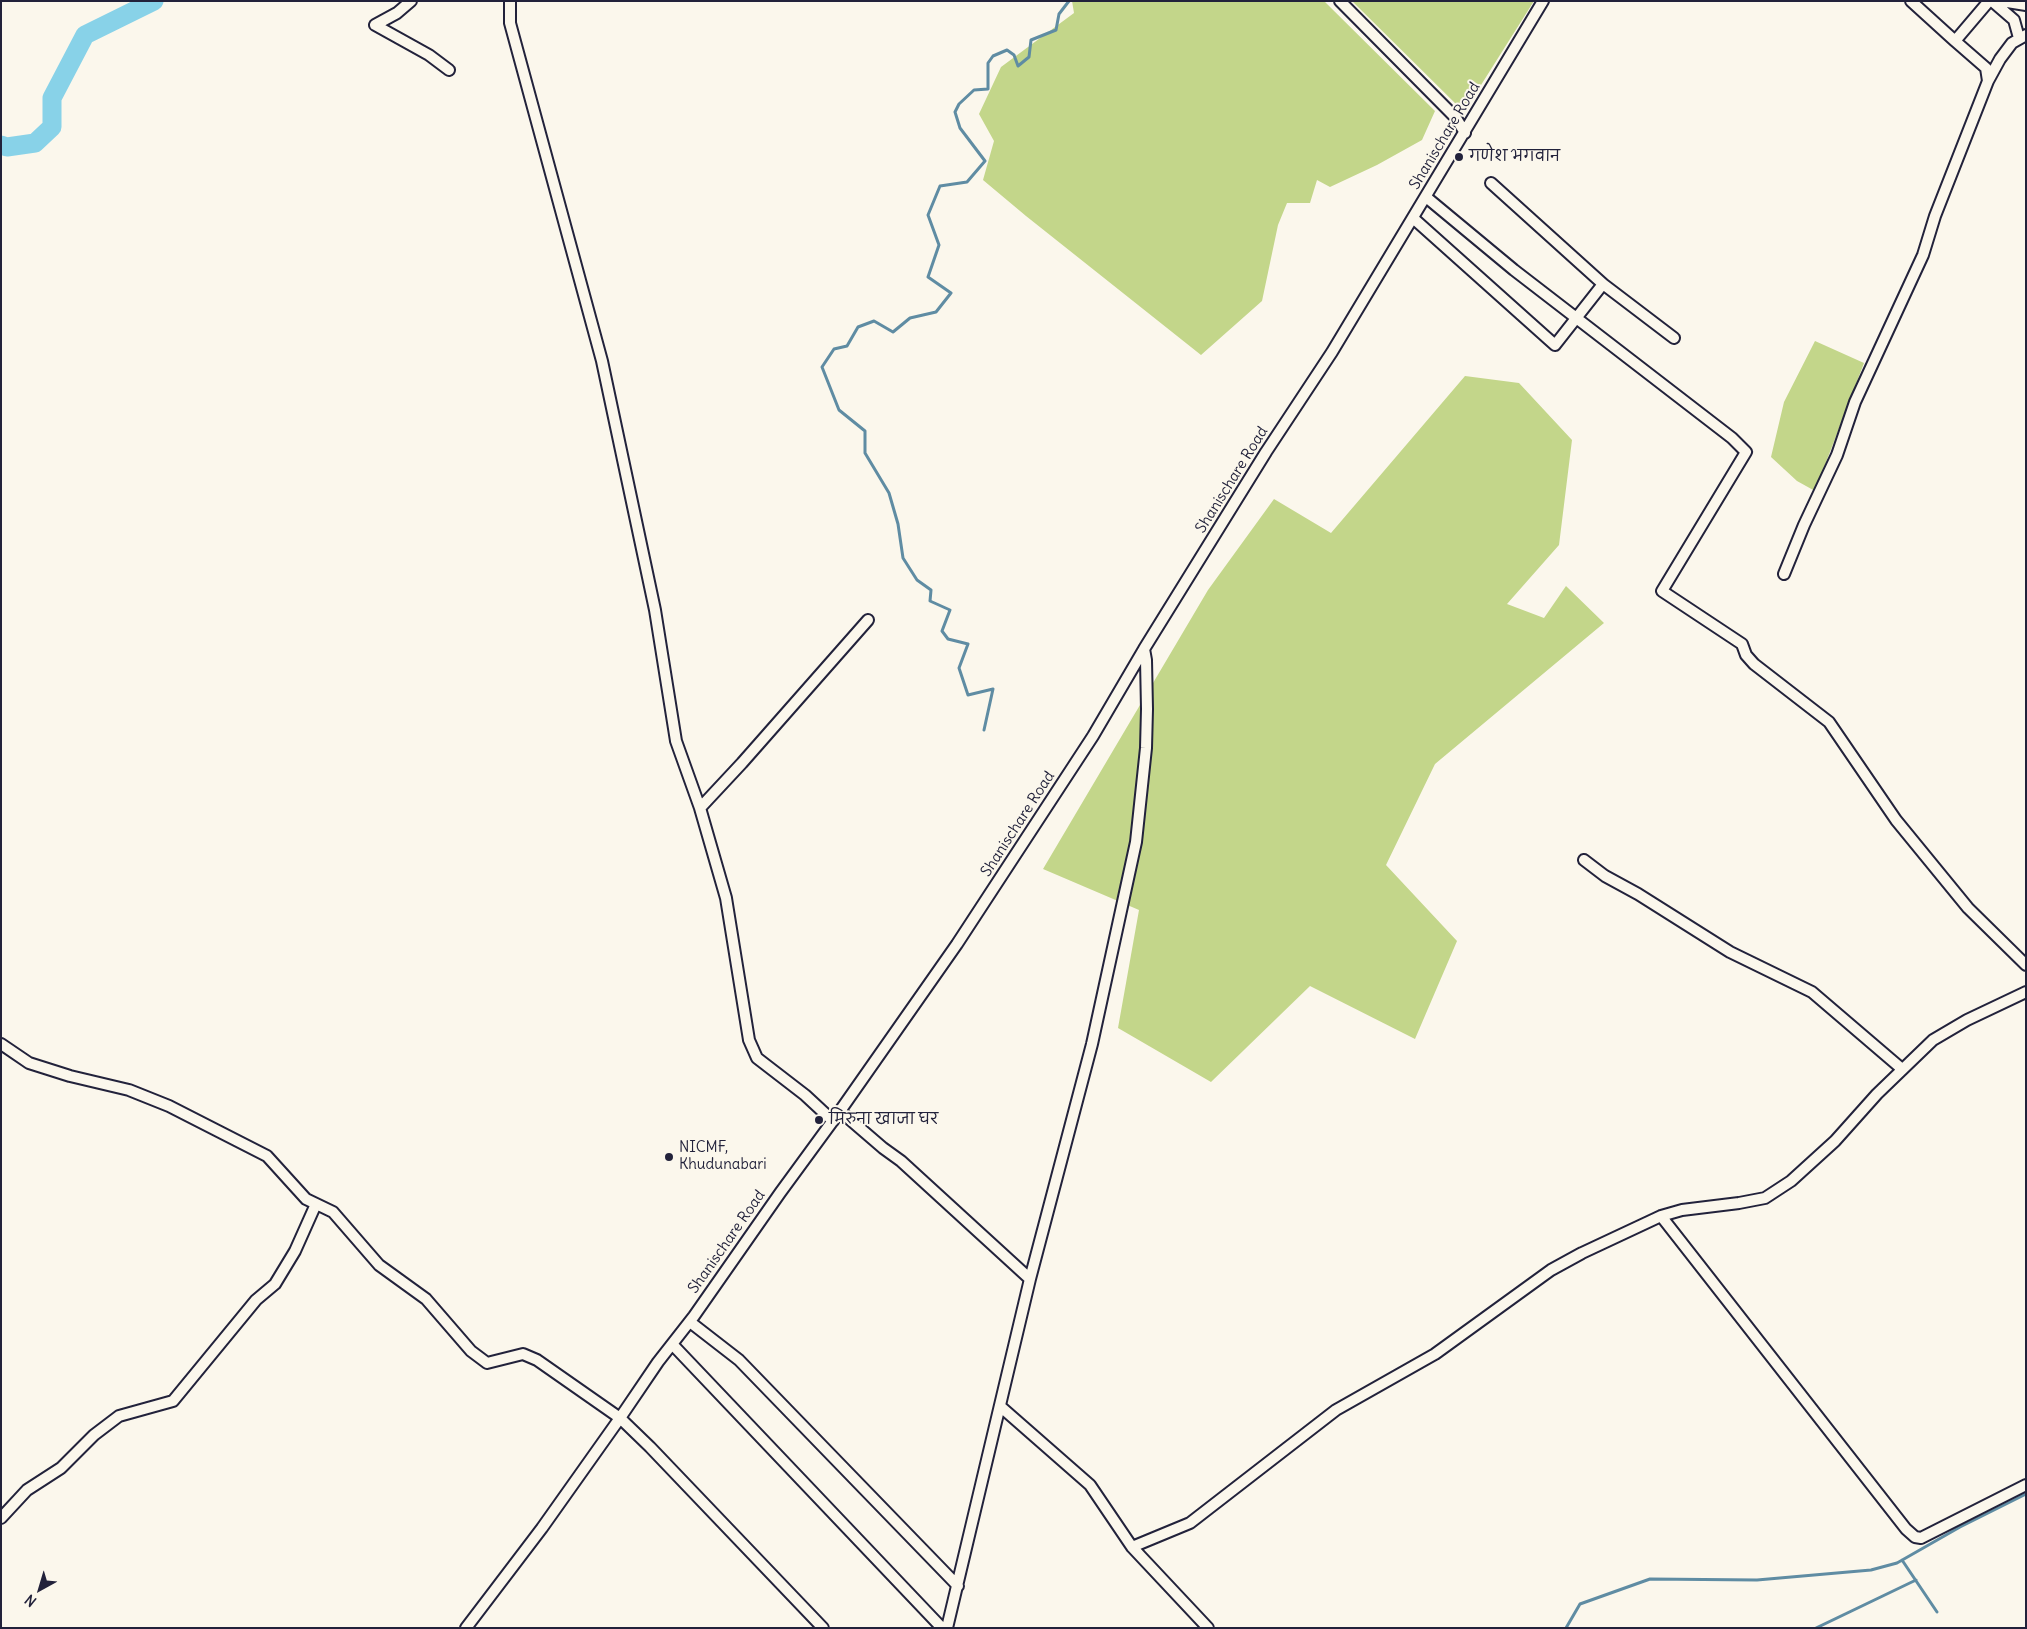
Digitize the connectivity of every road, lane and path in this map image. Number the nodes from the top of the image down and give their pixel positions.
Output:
1 (410, 1) edge
2 (510, 1) edge
3 (1340, 1) edge
4 (1544, 1) edge
5 (1911, 1) edge
6 (1991, 1) edge
7 (2001, 1) edge
8 (2026, 5) edge
9 (2022, 36) edge
10 (1955, 41) junction
11 (449, 70) dead end
12 (1988, 81) junction
13 (1465, 133) junction
14 (1490, 183) dead end
15 (1426, 197) junction
16 (1413, 218) junction
17 (1603, 284) junction
18 (1576, 318) junction
19 (1674, 338) dead end
20 (1784, 574) dead end
21 (868, 620) dead end
22 (1144, 649) junction
23 (700, 808) junction
24 (1584, 860) dead end
25 (2026, 965) edge
26 (2026, 992) edge
27 (1, 1044) edge
28 (1902, 1069) junction
29 (840, 1111) junction
30 (833, 1121) junction
31 (316, 1204) junction
32 (1661, 1216) junction
33 (1030, 1279) junction
34 (690, 1322) junction
35 (672, 1344) junction
36 (1001, 1407) junction
37 (620, 1418) junction
38 (2026, 1485) edge
39 (1, 1518) edge
40 (1132, 1546) junction
41 (958, 1586) junction
42 (466, 1628) edge
43 (823, 1628) edge
44 (942, 1628) edge
45 (947, 1628) edge
46 (1208, 1628) edge

1 - 11 street
2 - 23 street
3 - 13 street
4 - 13 street, Shanischare Road
5 - 10 street
6 - 9 street
6 - 10 street
7 - 8 street
9 - 12 street
10 - 12 street
12 - 20 street
13 - 15 street, Shanischare Road
14 - 17 street
15 - 16 street, Shanischare Road
15 - 18 street
16 - 18 street
16 - 22 street, Shanischare Road
17 - 18 street
17 - 19 street
18 - 25 street
21 - 23 street
22 - 29 street, Shanischare Road
22 - 33 street
23 - 30 street
24 - 28 street
26 - 28 street
27 - 31 street
28 - 32 street
29 - 30 street, Shanischare Road
29 - 33 street
30 - 34 street, Shanischare Road
31 - 37 street
31 - 39 street
32 - 38 street
32 - 40 street
33 - 36 street
34 - 35 street, Shanischare Road
34 - 41 street
35 - 37 street, Shanischare Road
35 - 44 street
36 - 40 street
36 - 41 street
37 - 42 street, Shanischare Road
37 - 43 street
40 - 46 street
41 - 45 street

